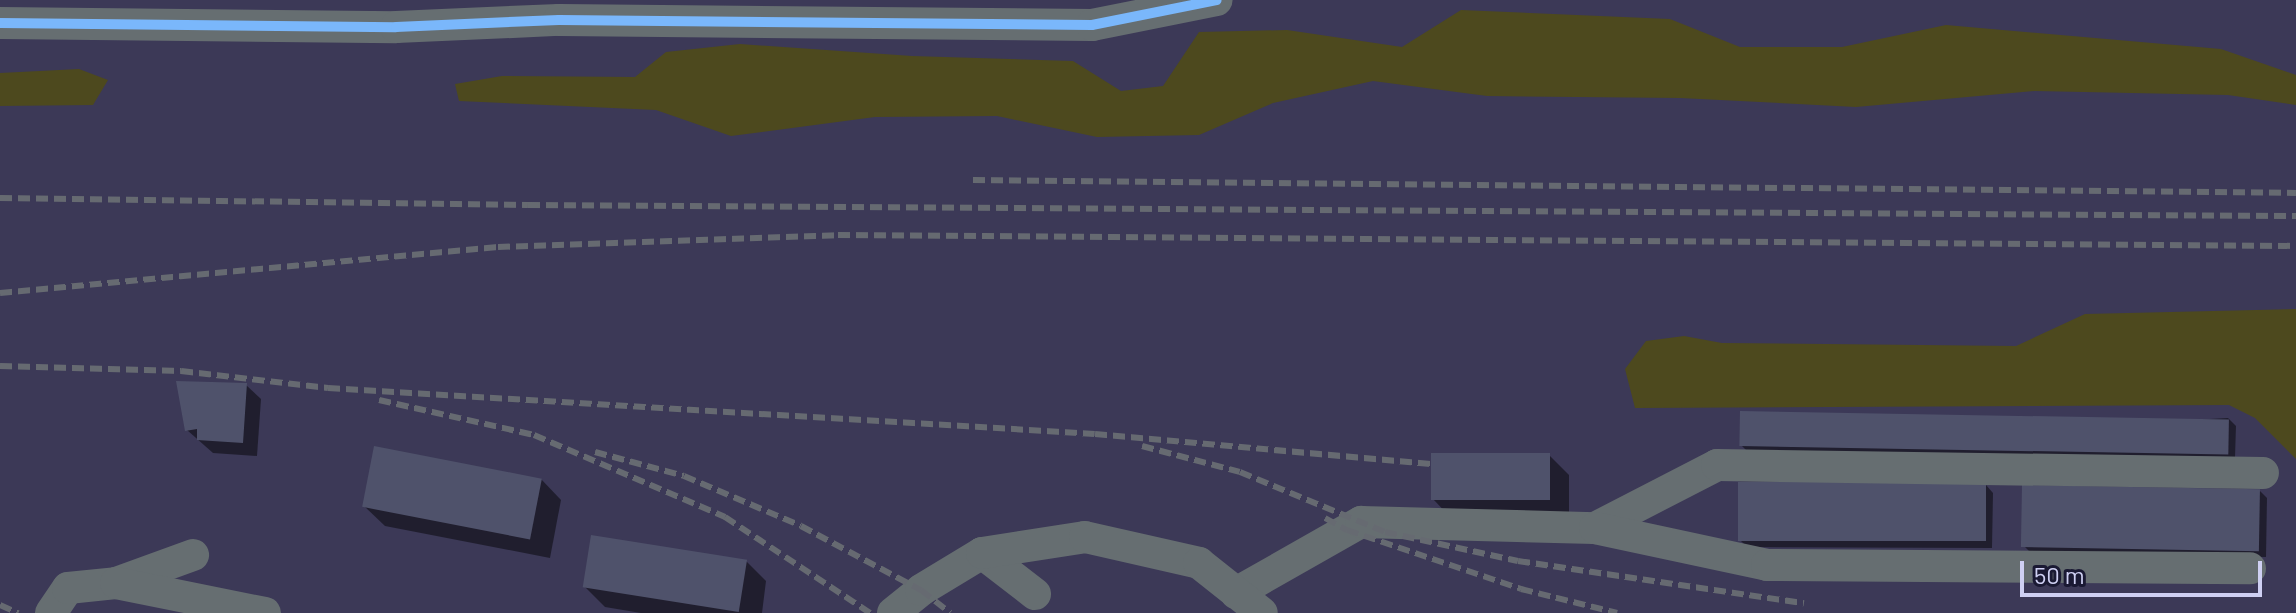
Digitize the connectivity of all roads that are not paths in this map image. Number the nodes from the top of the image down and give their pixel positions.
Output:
1 (1217, 0) edge
2 (559, 10) edge
3 (2, 15) edge
4 (2263, 473) dead end
5 (1595, 528) junction
6 (982, 553) junction
7 (193, 555) dead end
8 (2250, 568) dead end
9 (116, 583) junction
10 (1236, 593) junction
11 (1035, 594) dead end
12 (51, 613) edge
13 (265, 613) edge
14 (893, 613) edge
15 (1262, 613) edge

1 - 2 street
2 - 3 street
4 - 5 street
5 - 8 street
5 - 10 street
6 - 10 street
6 - 11 street
6 - 14 street
7 - 9 street
9 - 12 street
9 - 13 street
10 - 15 street

